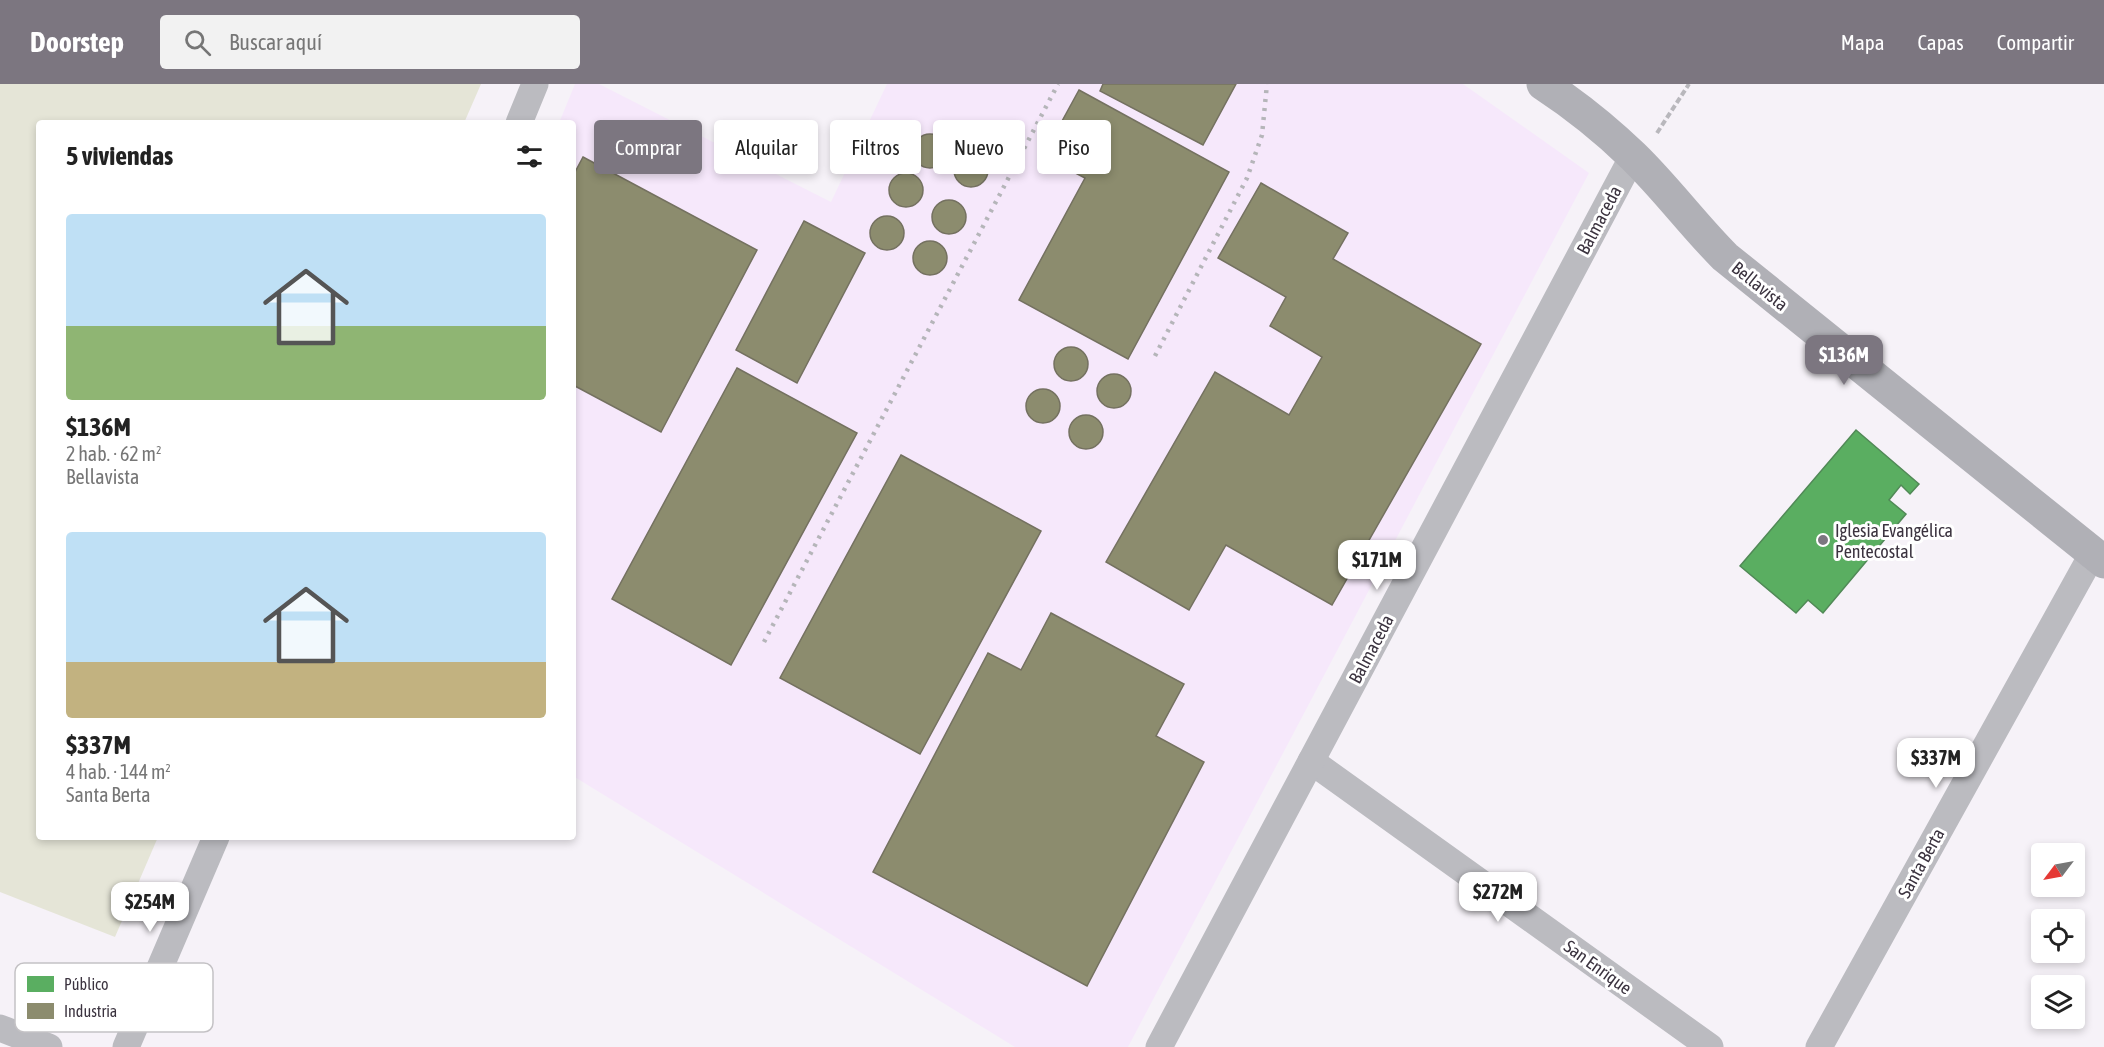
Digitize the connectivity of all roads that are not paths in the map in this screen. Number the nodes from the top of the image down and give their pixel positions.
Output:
1 (535, 84) edge
2 (1544, 84) edge
3 (520, 120) edge
4 (1633, 156) junction
5 (2098, 558) edge
6 (1311, 762) junction
7 (215, 840) edge
8 (162, 963) edge
9 (0, 1028) edge
10 (132, 1032) edge
11 (49, 1047) edge
12 (126, 1047) edge
13 (1159, 1047) edge
14 (1710, 1047) edge
15 (1819, 1047) edge

1 - 3 street
2 - 4 street, Bellavista
4 - 5 street, Bellavista
4 - 6 street, Balmaceda
5 - 15 street, Santa Berta
6 - 13 street, Balmaceda
6 - 14 street, San Enrique
7 - 8 street
9 - 11 street
10 - 12 street

